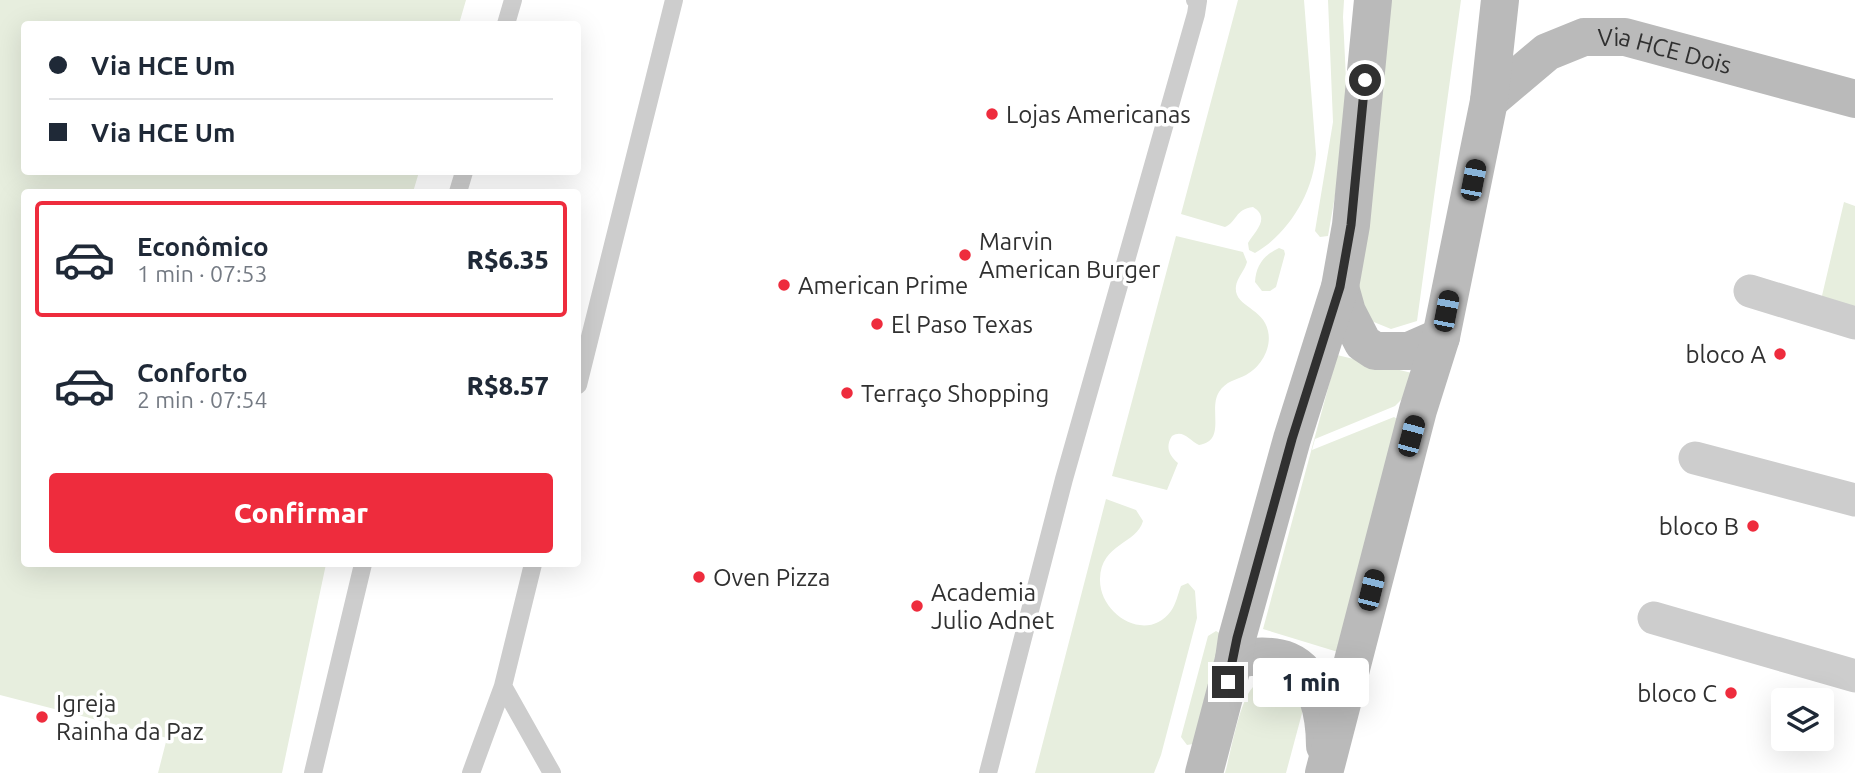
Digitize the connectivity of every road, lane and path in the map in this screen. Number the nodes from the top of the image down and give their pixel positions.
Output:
1 (513, 0) edge
2 (674, 0) edge
3 (1195, 0) edge
4 (1373, 0) edge
5 (1500, 0) edge
6 (507, 21) edge
7 (1855, 99) edge
8 (1489, 101) junction
9 (1340, 287) junction
10 (1750, 290) dead end
11 (1855, 323) edge
12 (1441, 337) junction
13 (581, 373) edge
14 (1695, 458) dead end
15 (1855, 500) edge
16 (362, 567) edge
17 (532, 567) edge
18 (1654, 618) dead end
19 (1234, 659) junction
20 (1855, 676) edge
21 (503, 686) junction
22 (1324, 771) edge
23 (313, 773) edge
24 (471, 773) edge
25 (552, 773) edge
26 (988, 773) edge
27 (1204, 773) edge

1 - 6 lane
2 - 13 lane
3 - 26 lane
4 - 9 main road
5 - 8 main road
7 - 8 main road, Via HCE Dois
8 - 12 main road
9 - 12 main road
9 - 19 main road
10 - 11 street
12 - 22 main road
14 - 15 street
16 - 23 lane
17 - 21 lane
18 - 20 street
19 - 22 main road
19 - 27 main road
21 - 24 lane
21 - 25 lane

